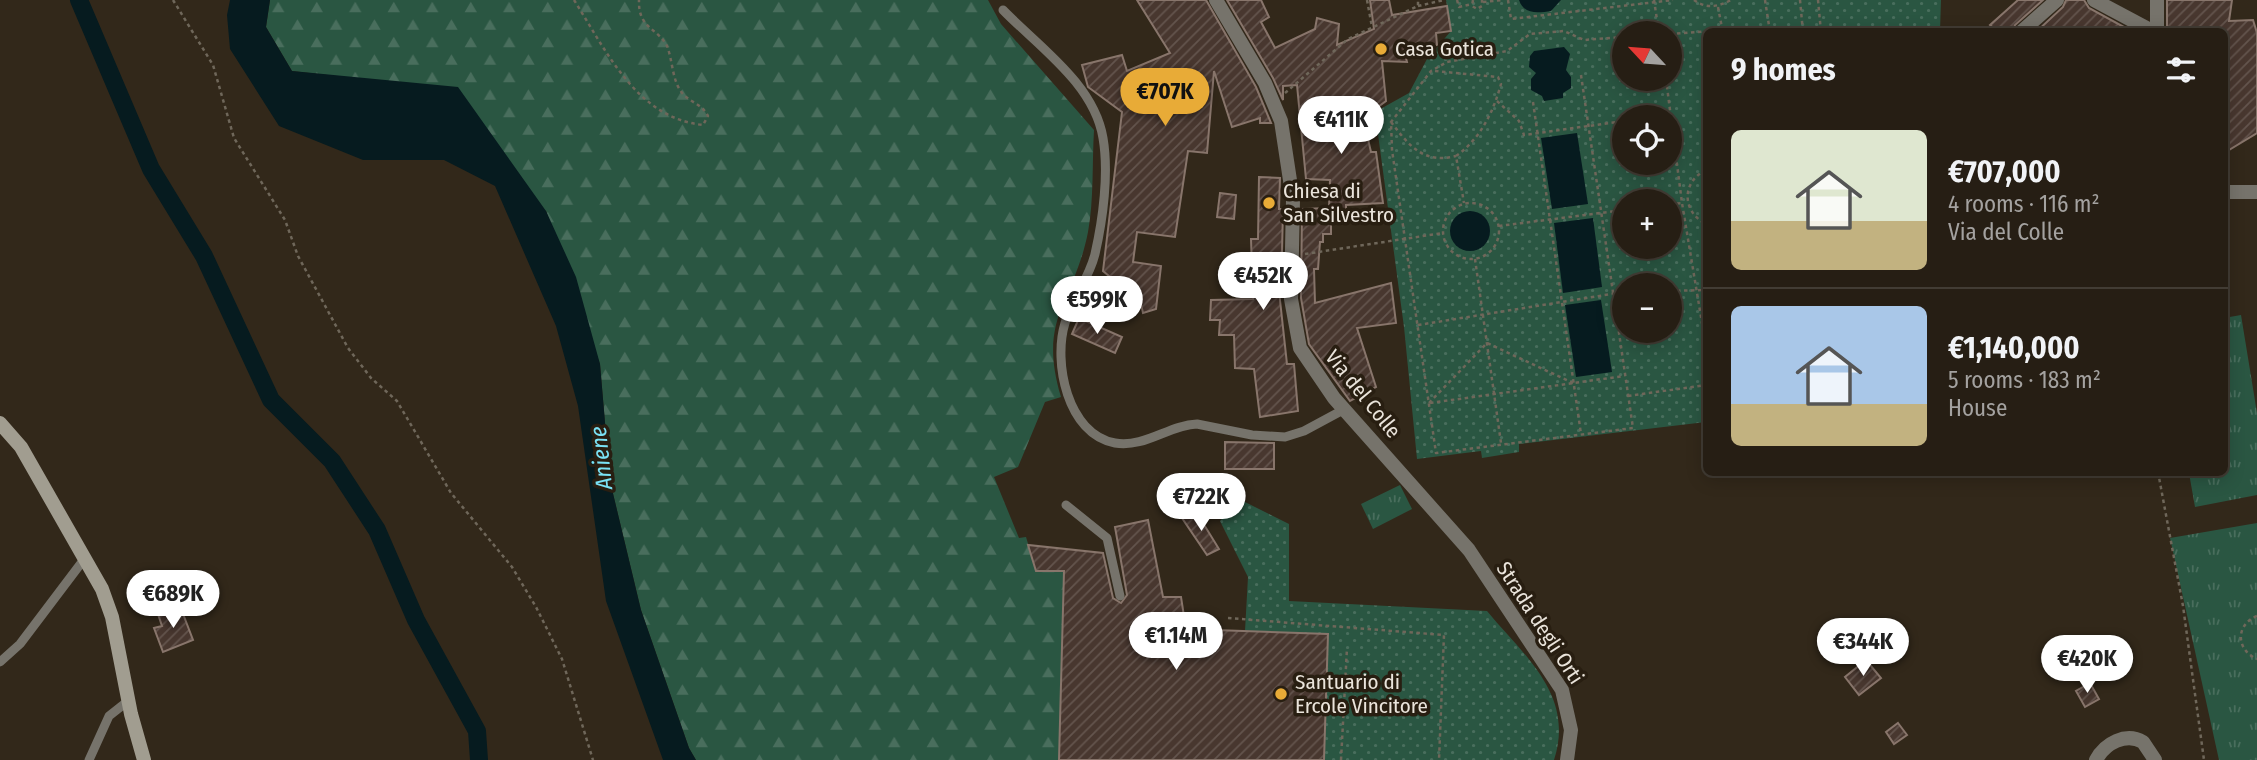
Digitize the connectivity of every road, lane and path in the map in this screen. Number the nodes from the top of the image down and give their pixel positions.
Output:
1 (173, 0) edge
2 (574, 0) edge
3 (639, 0) edge
4 (1216, 0) edge
5 (1367, 0) edge
6 (1418, 0) edge
7 (1444, 0) edge
8 (1457, 0) edge
9 (1503, 0) edge
10 (1508, 0) edge
11 (1673, 0) edge
12 (1694, 0) edge
13 (1731, 0) edge
14 (1765, 0) edge
15 (1818, 0) edge
16 (2057, 0) edge
17 (2094, 0) edge
18 (2157, 0) edge
19 (1482, 1) edge
20 (1654, 1) edge
21 (1800, 1) edge
22 (1472, 2) edge
23 (1418, 6) junction
24 (1718, 6) junction
25 (1003, 10) dead end
26 (1657, 21) edge
27 (1372, 27) junction
28 (1722, 28) edge
29 (1769, 28) edge
30 (1803, 28) edge
31 (1821, 28) edge
32 (2026, 28) edge
33 (2147, 28) edge
34 (2155, 28) edge
35 (1703, 32) edge
36 (1682, 33) edge
37 (1612, 38) edge
38 (1431, 71) junction
39 (1580, 75) dead end
40 (1497, 101) junction
41 (1274, 102) junction
42 (1533, 102) dead end
43 (1391, 122) junction
44 (1612, 123) edge
45 (1589, 126) junction
46 (1538, 133) junction
47 (1456, 156) junction
48 (1703, 173) edge
49 (2228, 192) edge
50 (2257, 192) edge
51 (1688, 202) junction
52 (1464, 203) junction
53 (1682, 203) joint
54 (1612, 211) edge
55 (1601, 212) junction
56 (1550, 220) junction
57 (1703, 222) edge
58 (1499, 226) junction
59 (1443, 233) junction
60 (1406, 239) junction
61 (1292, 256) junction
62 (1475, 259) junction
63 (1703, 290) edge
64 (1682, 291) edge
65 (1698, 291) junction
66 (1612, 292) joint
67 (1561, 301) junction
68 (1483, 314) junction
69 (1418, 326) junction
70 (1703, 326) edge
71 (1487, 343) junction
72 (1619, 343) edge
73 (1624, 376) junction
74 (1573, 383) junction
75 (1703, 386) edge
76 (1494, 394) junction
77 (1628, 396) junction
78 (1429, 403) junction
79 (1343, 410) junction
80 (0, 423) edge
81 (1581, 434) junction
82 (1502, 444) junction
83 (2159, 476) edge
84 (1066, 505) dead end
85 (1443, 521) joint
86 (85, 558) junction
87 (1120, 596) dead end
88 (2257, 616) edge
89 (1228, 618) dead end
90 (1347, 648) dead end
91 (2257, 659) edge
92 (0, 662) edge
93 (128, 701) junction
94 (89, 760) edge
95 (144, 760) edge
96 (593, 760) edge
97 (1341, 760) edge
98 (1439, 760) edge
99 (1567, 760) edge
100 (2096, 760) edge
101 (2155, 760) edge
102 (2204, 760) edge

1 - 96 path
2 - 3 path
4 - 41 street, Via del Colle
5 - 27 path
6 - 23 path
7 - 23 path
8 - 22 path
9 - 19 path
10 - 20 path
11 - 20 path
12 - 24 path
13 - 24 path
14 - 29 path
15 - 31 path
16 - 32 street
17 - 33 street
18 - 34 street
19 - 22 path
20 - 26 path
21 - 30 path
23 - 27 path
24 - 28 path
25 - 79 lane
27 - 41 path
35 - 36 path
37 - 38 path
38 - 40 path
38 - 43 path
39 - 45 path
40 - 46 path
40 - 47 path
41 - 61 street, Via del Colle
42 - 46 path
43 - 47 path
43 - 60 path
44 - 45 path
45 - 46 path
45 - 55 path
46 - 56 path
47 - 52 path
48 - 51 path
49 - 50 street
51 - 53 path
51 - 57 path
52 - 58 path
52 - 59 path
53 - 65 path
54 - 55 path
55 - 56 path
55 - 66 path
56 - 58 path
56 - 67 path
58 - 62 path
59 - 60 path
59 - 62 path
60 - 61 path
60 - 69 path
61 - 79 street, Via del Colle
62 - 68 path
63 - 65 path
64 - 65 path
65 - 70 path
66 - 67 path
67 - 68 path
67 - 74 path
68 - 69 path
68 - 71 path
69 - 78 path
71 - 74 path
71 - 76 path
71 - 78 path
72 - 73 path
73 - 74 path
73 - 77 path
74 - 76 path
74 - 81 path
75 - 77 path
76 - 78 path
76 - 82 path
77 - 81 path
78 - 82 path
79 - 85 street, Via del Colle
80 - 86 street
81 - 82 path
83 - 102 path
84 - 87 lane
85 - 99 street, Strada degli Orti
86 - 92 lane
86 - 93 street
88 - 91 path
89 - 98 path
90 - 97 path
93 - 94 lane
93 - 95 street
100 - 101 street

